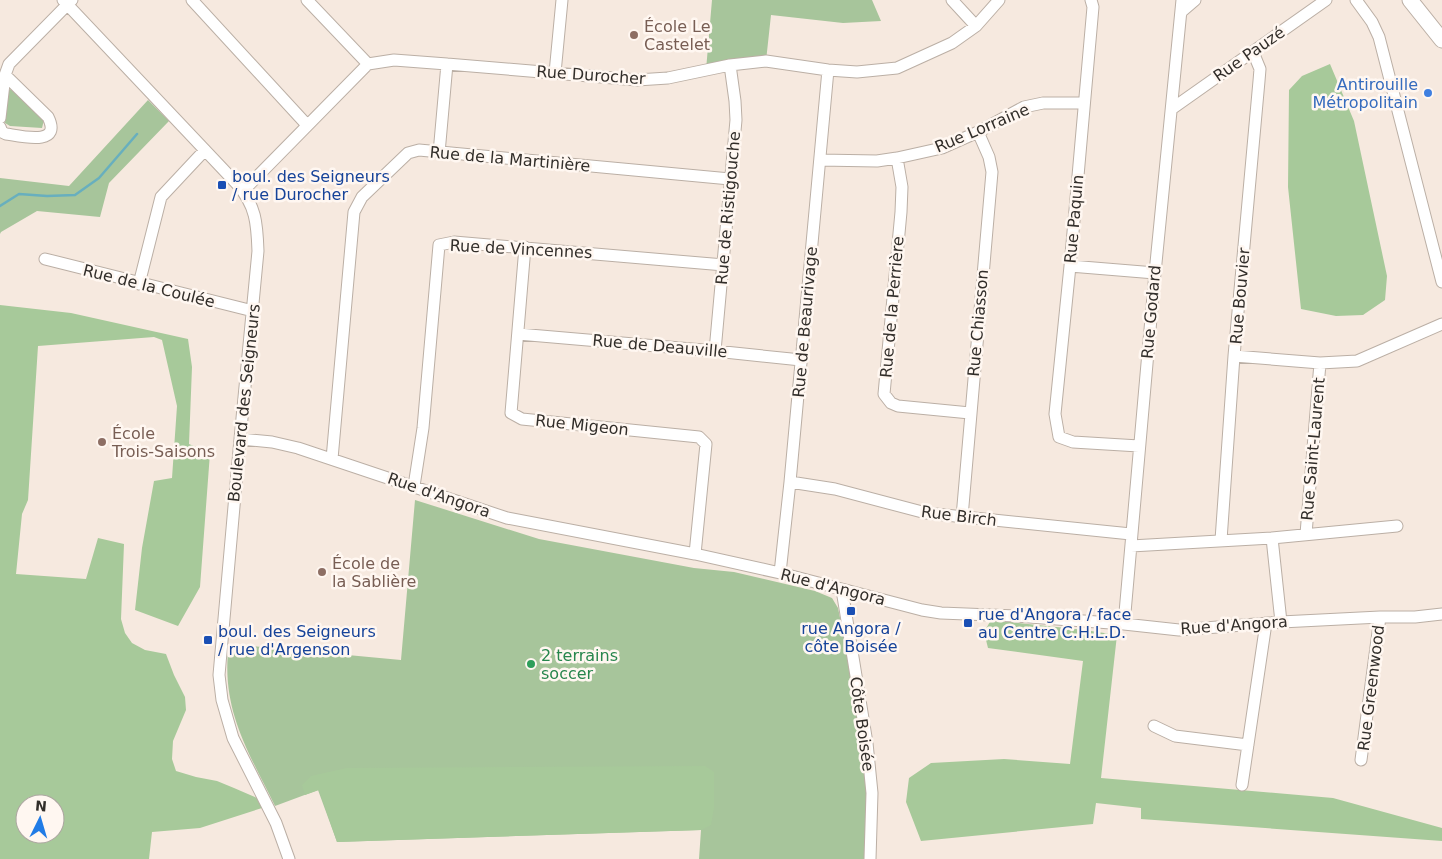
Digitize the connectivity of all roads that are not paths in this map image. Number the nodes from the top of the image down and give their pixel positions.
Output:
1 (192, 0) edge
2 (307, 0) edge
3 (562, 0) edge
4 (952, 0) edge
5 (998, 0) edge
6 (1091, 0) edge
7 (1182, 0) edge
8 (1195, 0) edge
9 (1326, 0) edge
10 (1356, 0) edge
11 (1410, 0) edge
12 (67, 2) edge
13 (1182, 12) junction
14 (976, 26) junction
15 (1442, 40) edge
16 (1253, 52) junction
17 (368, 64) junction
18 (447, 64) junction
19 (730, 66) junction
20 (828, 70) junction
21 (555, 73) junction
22 (6, 75) junction
23 (1084, 103) junction
24 (1173, 108) junction
25 (0, 118) edge
26 (307, 125) junction
27 (0, 127) edge
28 (978, 132) junction
29 (205, 150) junction
30 (439, 153) junction
31 (897, 158) junction
32 (820, 160) junction
33 (730, 179) junction
34 (243, 191) junction
35 (524, 248) junction
36 (45, 259) dead end
37 (724, 265) junction
38 (1070, 266) junction
39 (1155, 273) junction
40 (1442, 282) edge
41 (139, 284) junction
42 (253, 311) junction
43 (1442, 324) edge
44 (518, 334) junction
45 (715, 351) junction
46 (1234, 356) junction
47 (801, 360) junction
48 (1320, 363) junction
49 (970, 413) junction
50 (240, 439) junction
51 (1139, 446) junction
52 (332, 459) junction
53 (790, 482) junction
54 (414, 486) junction
55 (962, 517) junction
56 (1397, 526) dead end
57 (1131, 534) junction
58 (1306, 534) junction
59 (1272, 538) junction
60 (1221, 540) junction
61 (1131, 546) junction
62 (695, 554) junction
63 (780, 573) junction
64 (842, 590) junction
65 (1442, 614) edge
66 (1380, 617) junction
67 (1281, 622) junction
68 (1266, 623) junction
69 (1124, 624) junction
70 (1154, 726) dead end
71 (1248, 745) junction
72 (1361, 760) dead end
73 (1242, 785) dead end
74 (289, 859) edge
75 (870, 859) edge

1 - 26 street
2 - 17 street
3 - 21 street
4 - 14 street
5 - 14 street, Rue Durocher
6 - 23 street, Rue Paquin
7 - 13 street, Rue Godard
8 - 13 street
9 - 16 street, Rue Pauzé
10 - 40 street
11 - 15 main road
12 - 22 street
12 - 29 street, Boulevard des Seigneurs
13 - 24 street, Rue Godard
14 - 20 street, Rue Durocher
16 - 24 street, Rue Pauzé
16 - 46 street, Rue Bouvier
17 - 18 street, Rue Durocher
17 - 26 street
18 - 21 street, Rue Durocher
18 - 30 street
19 - 20 street, Rue Durocher
19 - 21 street, Rue Durocher
19 - 33 street, Rue de Ristigouche
20 - 32 street, Rue de Beaurivage
22 - 25 street
22 - 27 street
23 - 28 street, Rue Lorraine
23 - 38 street, Rue Paquin
24 - 39 street, Rue Godard
26 - 34 street
28 - 31 street, Rue Lorraine
28 - 49 street, Rue Chiasson
29 - 34 street, Boulevard des Seigneurs
29 - 41 street
30 - 33 street, Rue de la Martinière
30 - 52 street, Rue de la Martinière
31 - 32 street, Rue Lorraine
31 - 49 street, Rue de la Perrière
32 - 47 street, Rue de Beaurivage
33 - 37 street, Rue de Ristigouche
34 - 42 street, Boulevard des Seigneurs
35 - 37 street, Rue de Vincennes
35 - 44 street, Rue Migeon
35 - 54 street, Rue de Vincennes
36 - 41 street, Rue de la Coulée
37 - 45 street, Rue de Ristigouche
38 - 39 street
38 - 51 street, Rue Paquin
39 - 51 street, Rue Godard
41 - 42 street, Rue de la Coulée
42 - 50 street, Boulevard des Seigneurs
43 - 48 street
44 - 45 street, Rue de Deauville
44 - 62 street, Rue Migeon
45 - 47 street, Rue de Deauville
46 - 48 street
46 - 60 street, Rue Bouvier
47 - 53 street, Rue de Beaurivage
48 - 58 street, Rue Saint-Laurent
49 - 55 street, Rue Chiasson
50 - 52 street, Rue d'Angora
50 - 74 street, Boulevard des Seigneurs
51 - 57 street, Rue Godard
52 - 54 street, Rue d'Angora
53 - 55 street, Rue Birch
53 - 63 street, Rue de Beaurivage
54 - 62 street, Rue d'Angora
55 - 57 street, Rue Birch
56 - 58 street
57 - 61 street, Rue Godard
58 - 59 street
59 - 60 street
59 - 67 street
60 - 61 street
61 - 69 street, Rue Godard
62 - 63 street, Rue d'Angora
63 - 64 street, Rue d'Angora
64 - 69 street, Rue d'Angora
64 - 75 street, Côte Boisée
65 - 66 street, Rue d'Angora
66 - 67 street, Rue d'Angora
66 - 72 street, Rue Greenwood
67 - 68 street, Rue d'Angora
68 - 69 street, Rue d'Angora
68 - 71 street
70 - 71 street
71 - 73 street

